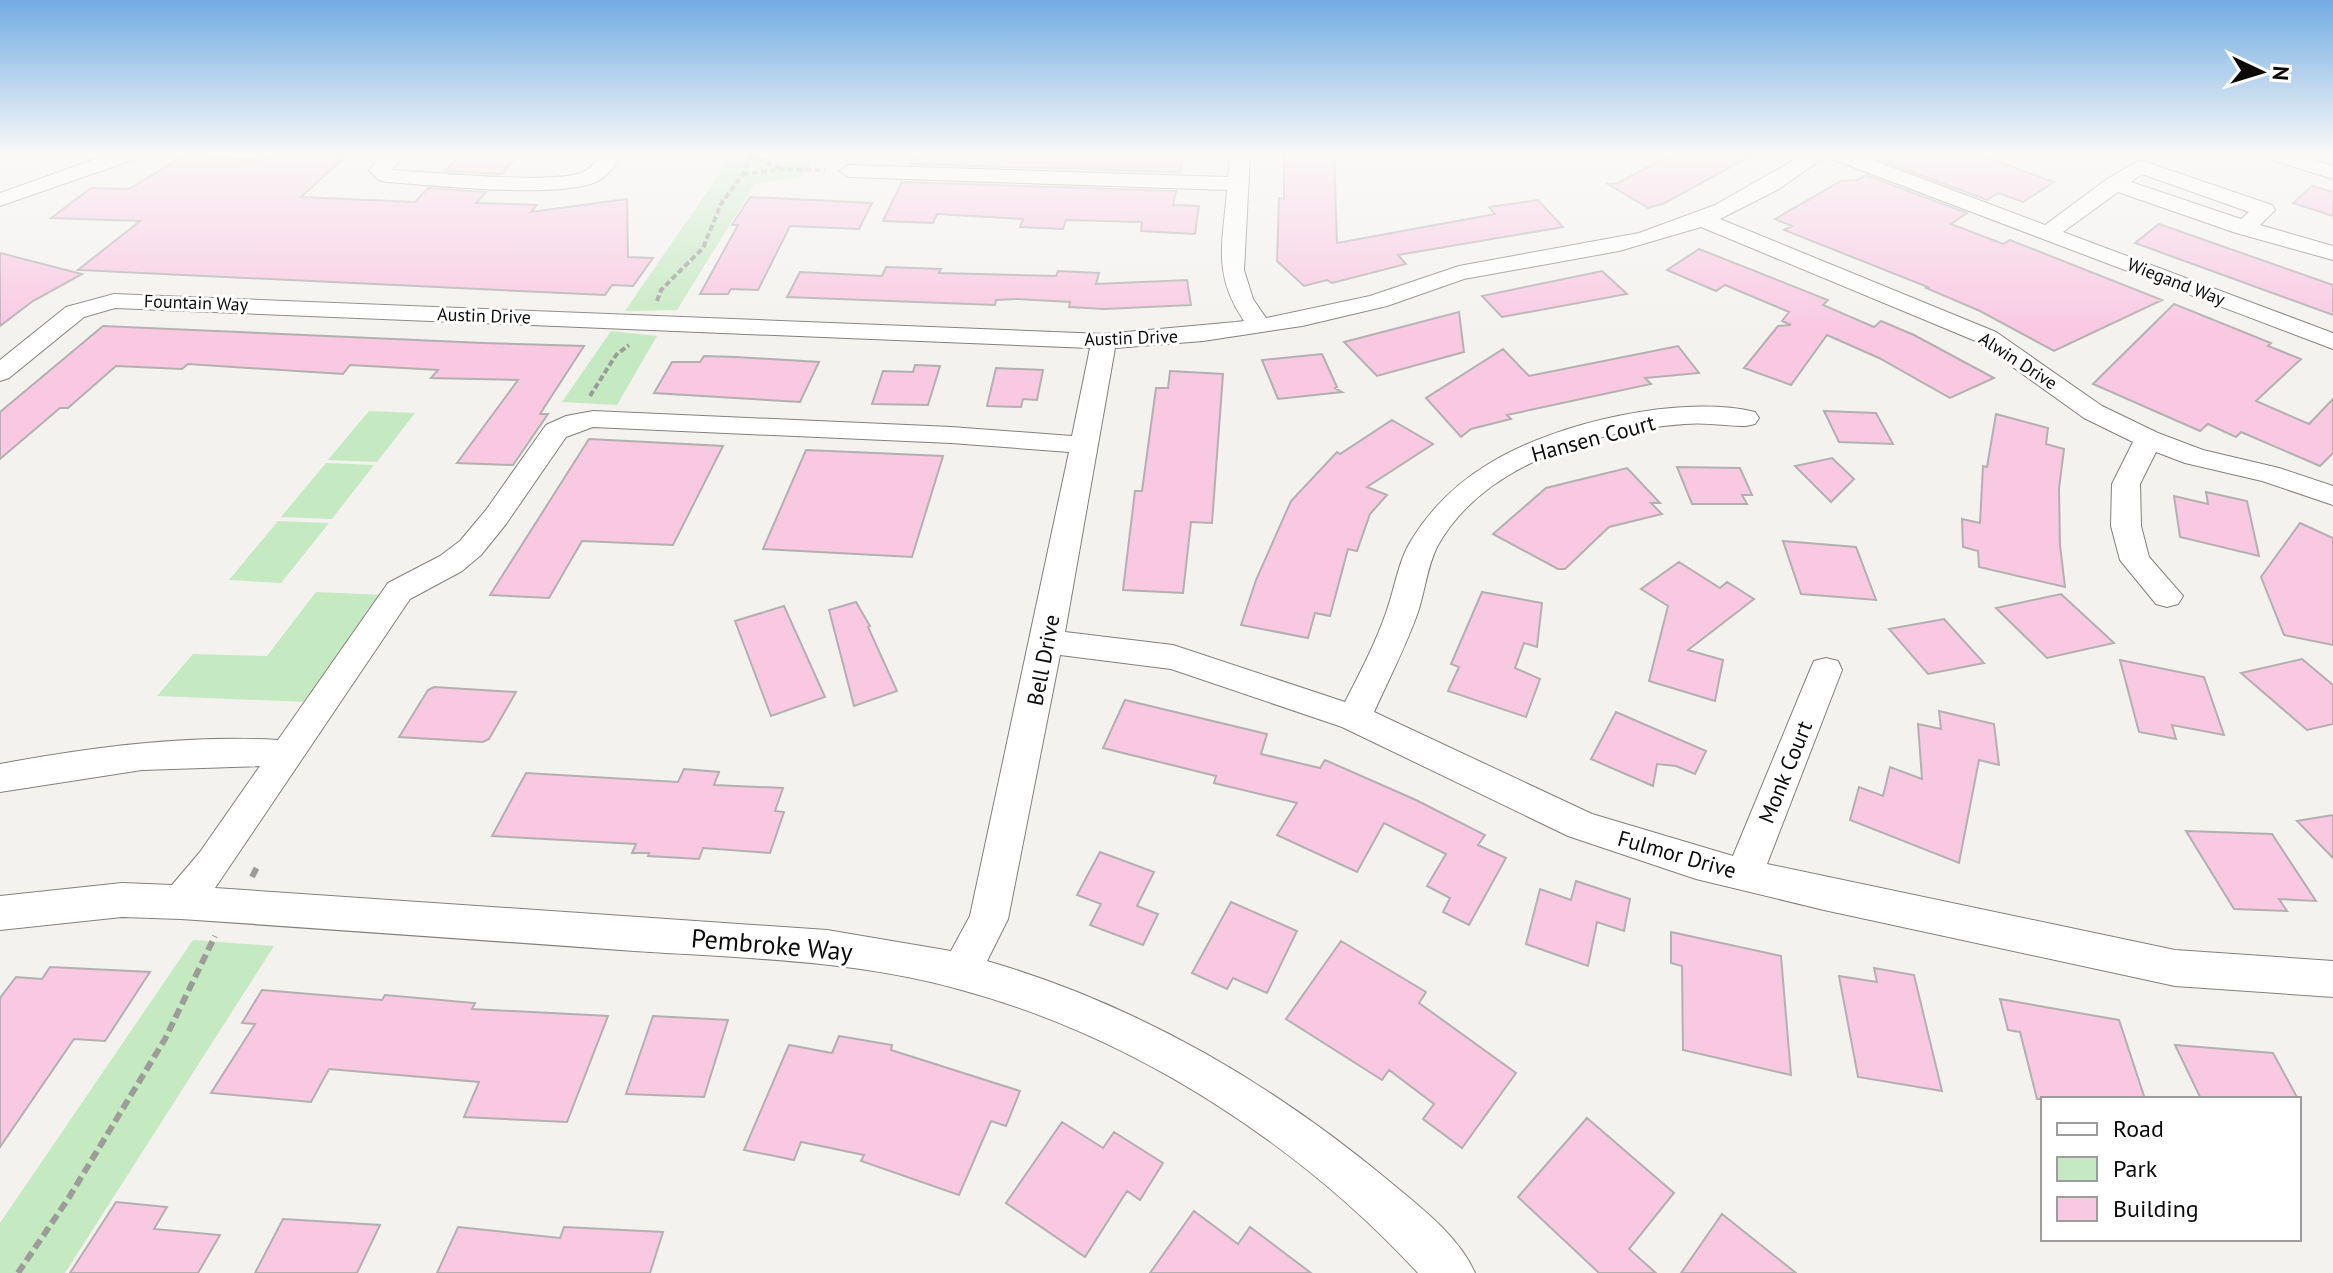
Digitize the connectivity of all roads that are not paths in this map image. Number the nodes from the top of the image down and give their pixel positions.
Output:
1 (1236, 214) edge
2 (1714, 214) edge
3 (1998, 214) edge
4 (2073, 214) edge
5 (2205, 214) edge
6 (2259, 214) edge
7 (1704, 220) junction
8 (2244, 228) junction
9 (2048, 233) junction
10 (2333, 253) edge
11 (415, 313) joint
12 (1260, 327) junction
13 (1104, 341) junction
14 (2333, 342) edge
15 (0, 373) edge
16 (1746, 418) dead end
17 (2148, 439) junction
18 (1084, 445) junction
19 (2333, 496) edge
20 (2167, 596) dead end
21 (1047, 642) junction
22 (1826, 670) dead end
23 (1354, 718) junction
24 (287, 754) junction
25 (0, 778) edge
26 (1744, 874) junction
27 (181, 902) junction
28 (0, 913) edge
29 (961, 971) junction
30 (2333, 979) edge
31 (1451, 1273) edge

1 - 12 street
2 - 7 street, Austin Drive
3 - 9 street, Wiegand Way
4 - 9 street
5 - 8 street
6 - 8 street
7 - 12 street, Austin Drive
7 - 17 street, Alwin Drive
8 - 10 street
9 - 14 street, Wiegand Way
11 - 13 street, Austin Drive
11 - 15 street, Fountain Way
12 - 13 street, Austin Drive
13 - 18 street, Bell Drive
16 - 23 street, Hansen Court
17 - 19 street, Alwin Drive
17 - 20 street
18 - 21 street, Bell Drive
18 - 24 street
21 - 23 street, Fulmor Drive
21 - 29 street, Bell Drive
22 - 26 street, Monk Court
23 - 26 street, Fulmor Drive
24 - 25 street
24 - 27 street
26 - 30 street, Fulmor Drive
27 - 28 street, Pembroke Way
27 - 29 street, Pembroke Way
29 - 31 street, Pembroke Way

